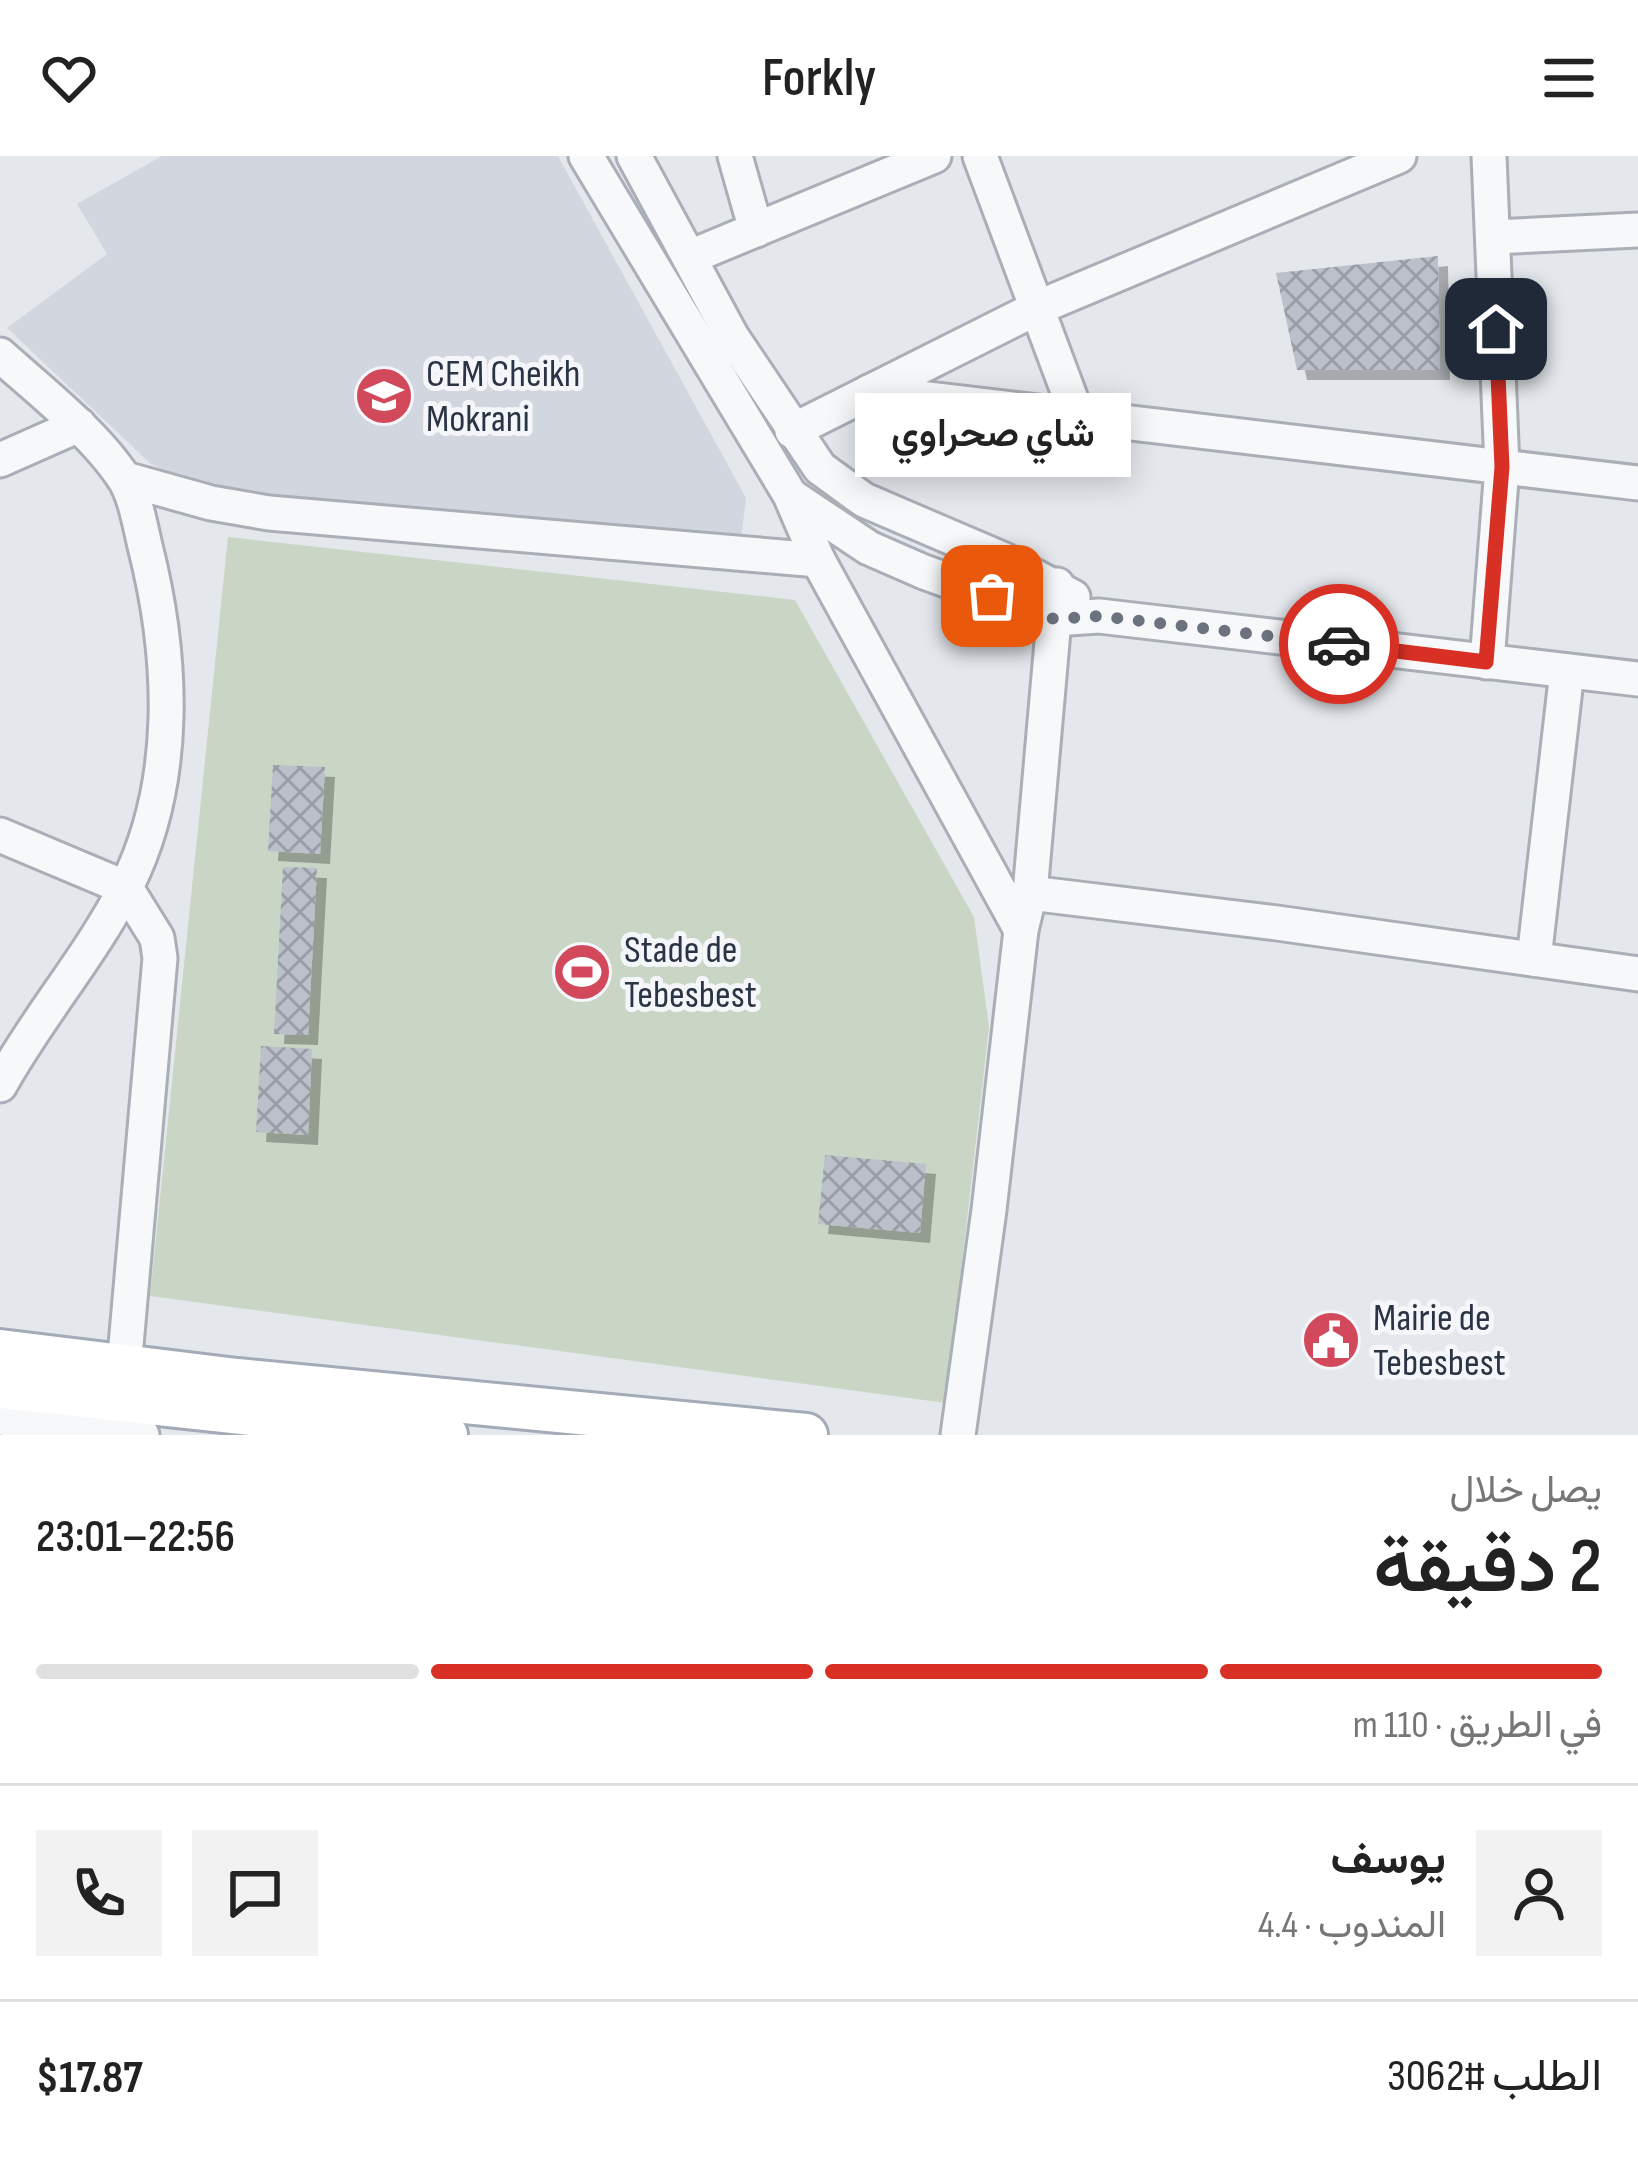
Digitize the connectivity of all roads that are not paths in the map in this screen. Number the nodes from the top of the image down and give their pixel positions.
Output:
1 (586, 156) edge
2 (634, 156) edge
3 (735, 156) edge
4 (934, 156) edge
5 (980, 156) edge
6 (1400, 156) edge
7 (1490, 156) edge
8 (756, 230) junction
9 (1638, 230) edge
10 (1493, 237) junction
11 (690, 256) junction
12 (1037, 308) junction
13 (0, 355) edge
14 (869, 392) junction
15 (1078, 418) junction
16 (79, 425) junction
17 (792, 431) junction
18 (0, 460) edge
19 (1502, 467) junction
20 (125, 478) junction
21 (1638, 483) edge
22 (790, 495) junction
23 (818, 560) junction
24 (1055, 602) junction
25 (1486, 662) junction
26 (1568, 671) junction
27 (1638, 679) edge
28 (0, 835) edge
29 (126, 888) junction
30 (1030, 893) junction
31 (1021, 930) junction
32 (1534, 959) junction
33 (1638, 974) edge
34 (0, 1085) edge
35 (0, 1351) edge
36 (124, 1367) junction
37 (0, 1387) edge
38 (0, 1418) edge
39 (438, 1426) edge
40 (142, 1435) edge
41 (806, 1435) edge
42 (958, 1435) edge

1 - 22 street
2 - 11 street
3 - 8 street
4 - 8 street
5 - 12 street
6 - 12 street
7 - 10 street
8 - 11 street
9 - 10 street
10 - 19 street
11 - 17 street
12 - 14 street
12 - 15 street
13 - 16 street
14 - 15 street
14 - 17 street
15 - 19 street
16 - 18 street
16 - 20 street
17 - 24 street
19 - 21 street
19 - 25 street
20 - 23 street
20 - 29 street
22 - 23 street
22 - 24 street
23 - 31 street
24 - 25 street
24 - 30 street
25 - 26 street
26 - 27 street
26 - 32 street
28 - 29 street
29 - 34 street
29 - 36 street
30 - 31 street
30 - 32 street
31 - 42 street
32 - 33 street
35 - 36 main road
36 - 39 main road
37 - 39 main road
38 - 40 street
39 - 41 main road

